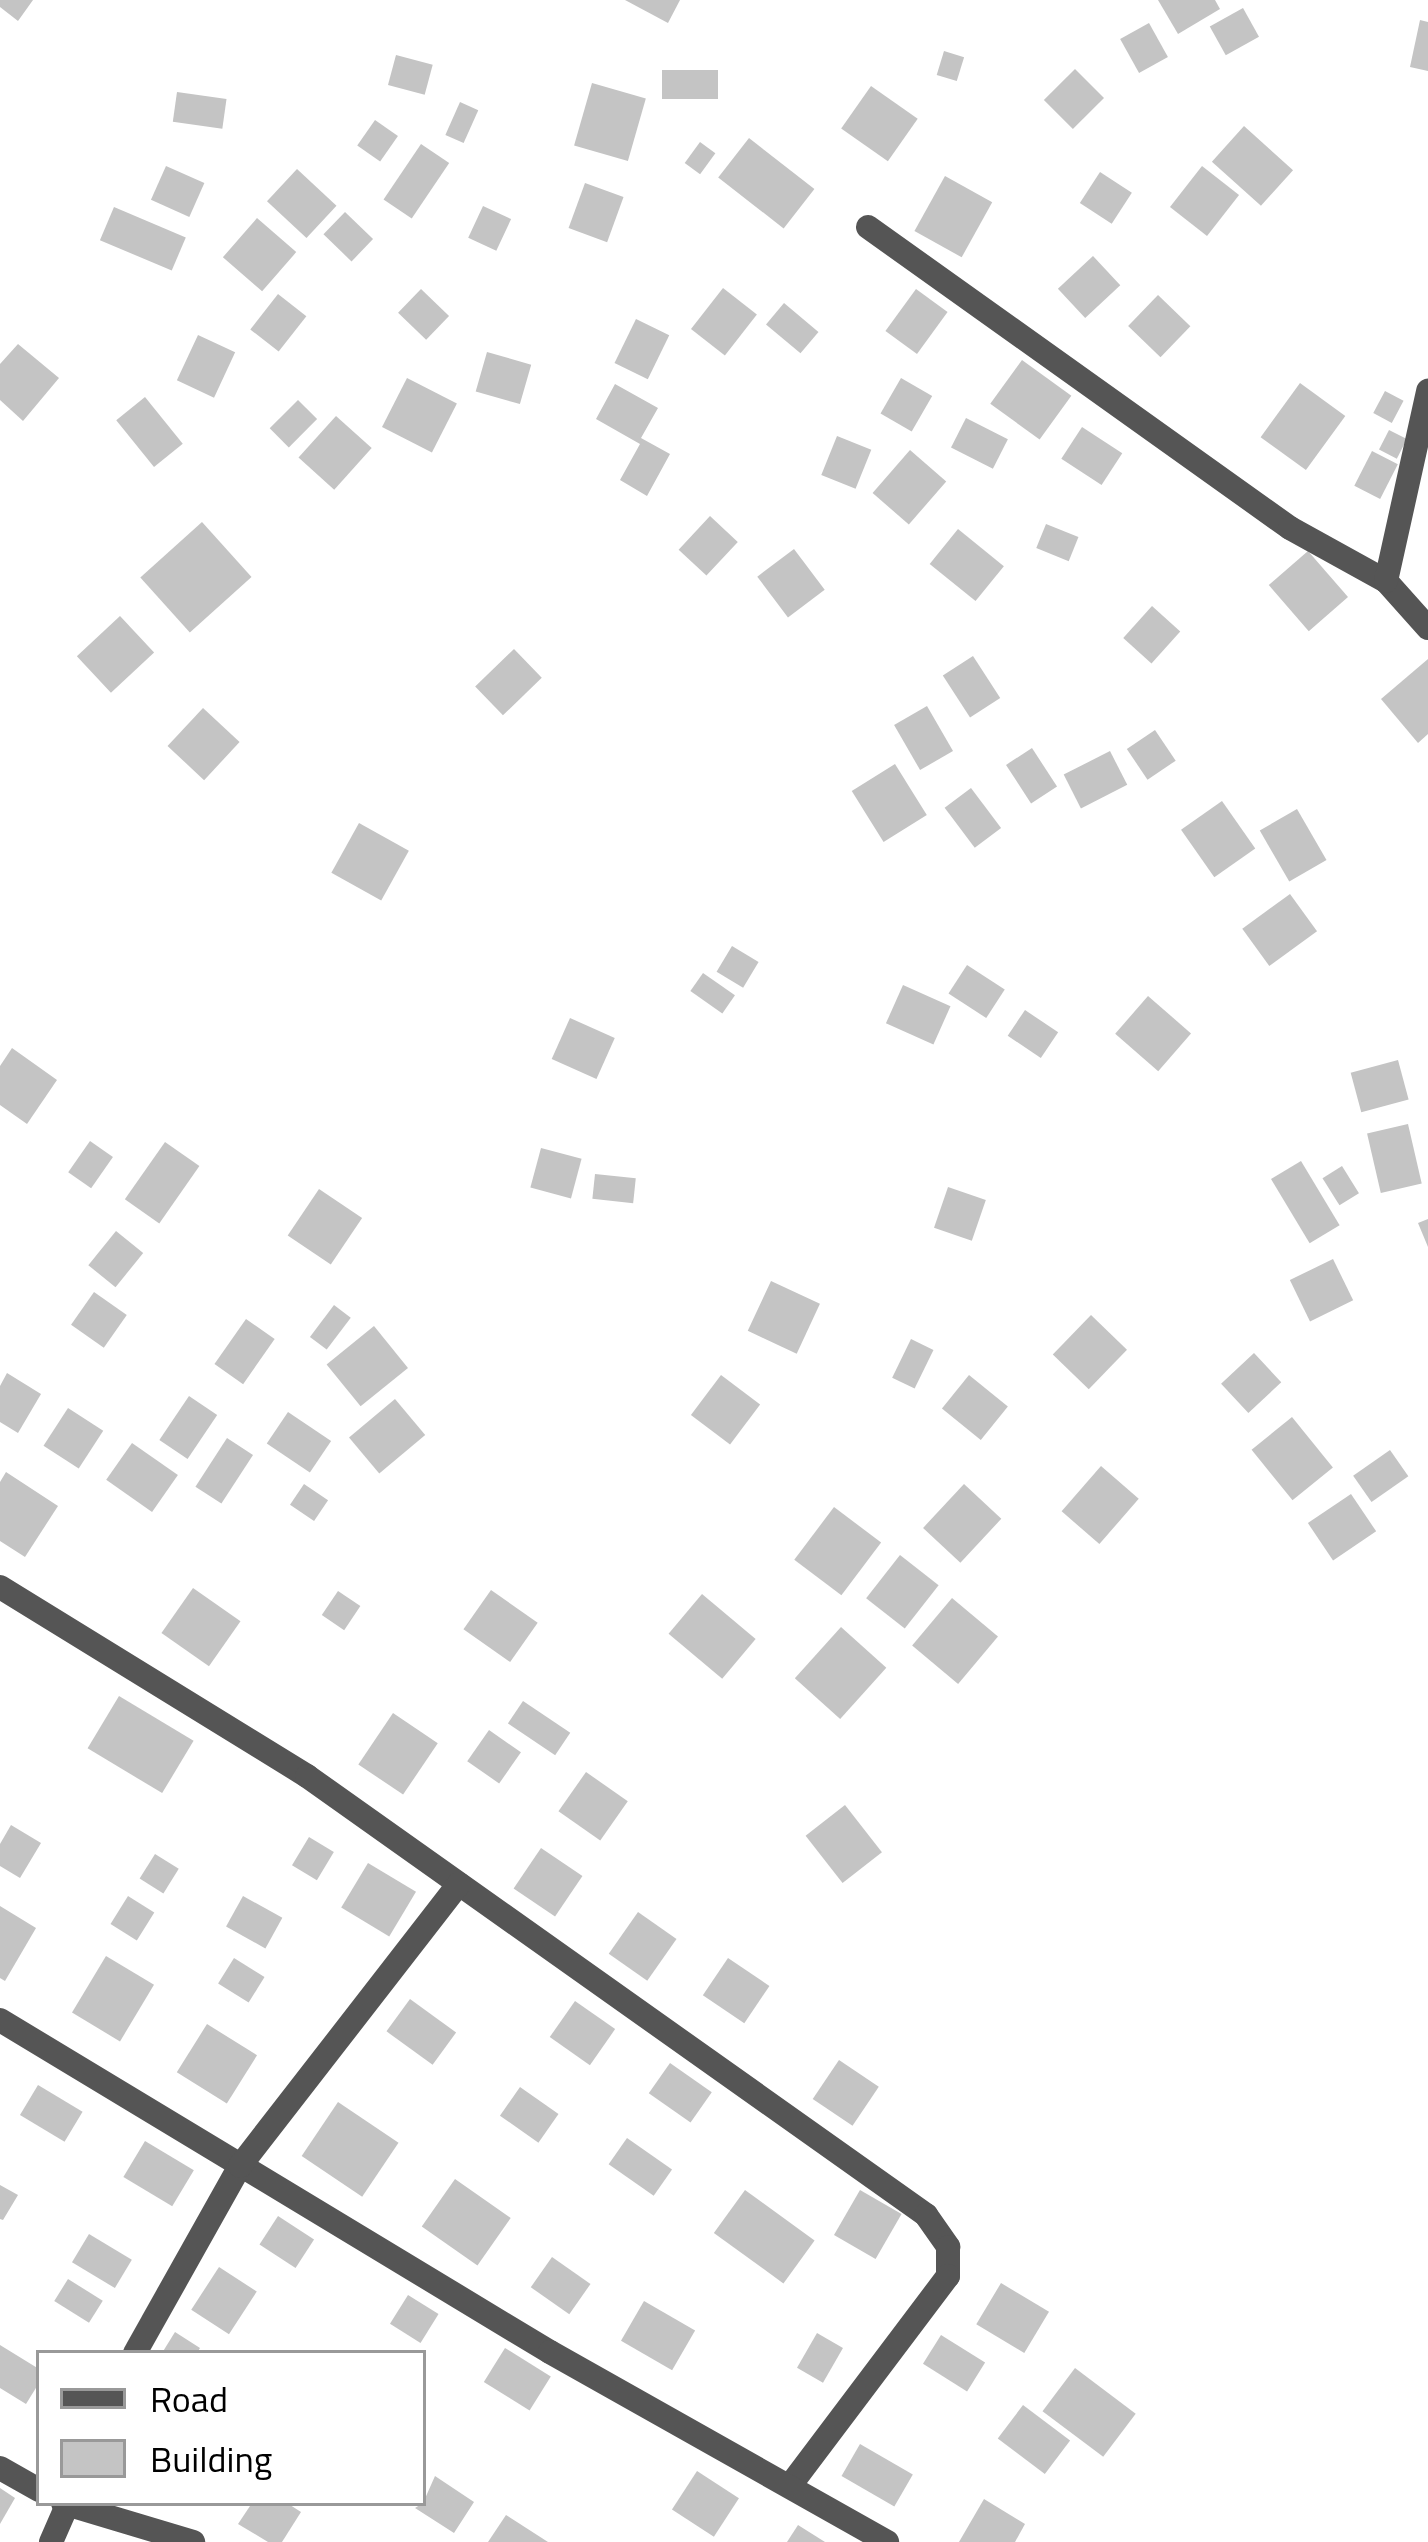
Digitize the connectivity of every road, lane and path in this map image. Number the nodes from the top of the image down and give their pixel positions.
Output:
1 (868, 227) dead end
2 (1428, 391) edge
3 (1386, 581) junction
4 (1428, 628) edge
5 (0, 1587) edge
6 (460, 1885) junction
7 (0, 2020) edge
8 (240, 2165) junction
9 (137, 2350) edge
10 (0, 2468) edge
11 (790, 2486) junction
12 (36, 2488) edge
13 (65, 2506) edge
14 (73, 2506) edge
15 (51, 2542) edge
16 (193, 2542) edge
17 (887, 2542) edge

1 - 3 street
2 - 3 street
3 - 4 street
5 - 6 street
6 - 8 street
6 - 11 street
7 - 8 street
8 - 9 street
8 - 11 street
10 - 12 street
11 - 17 street
13 - 15 street
14 - 16 street

